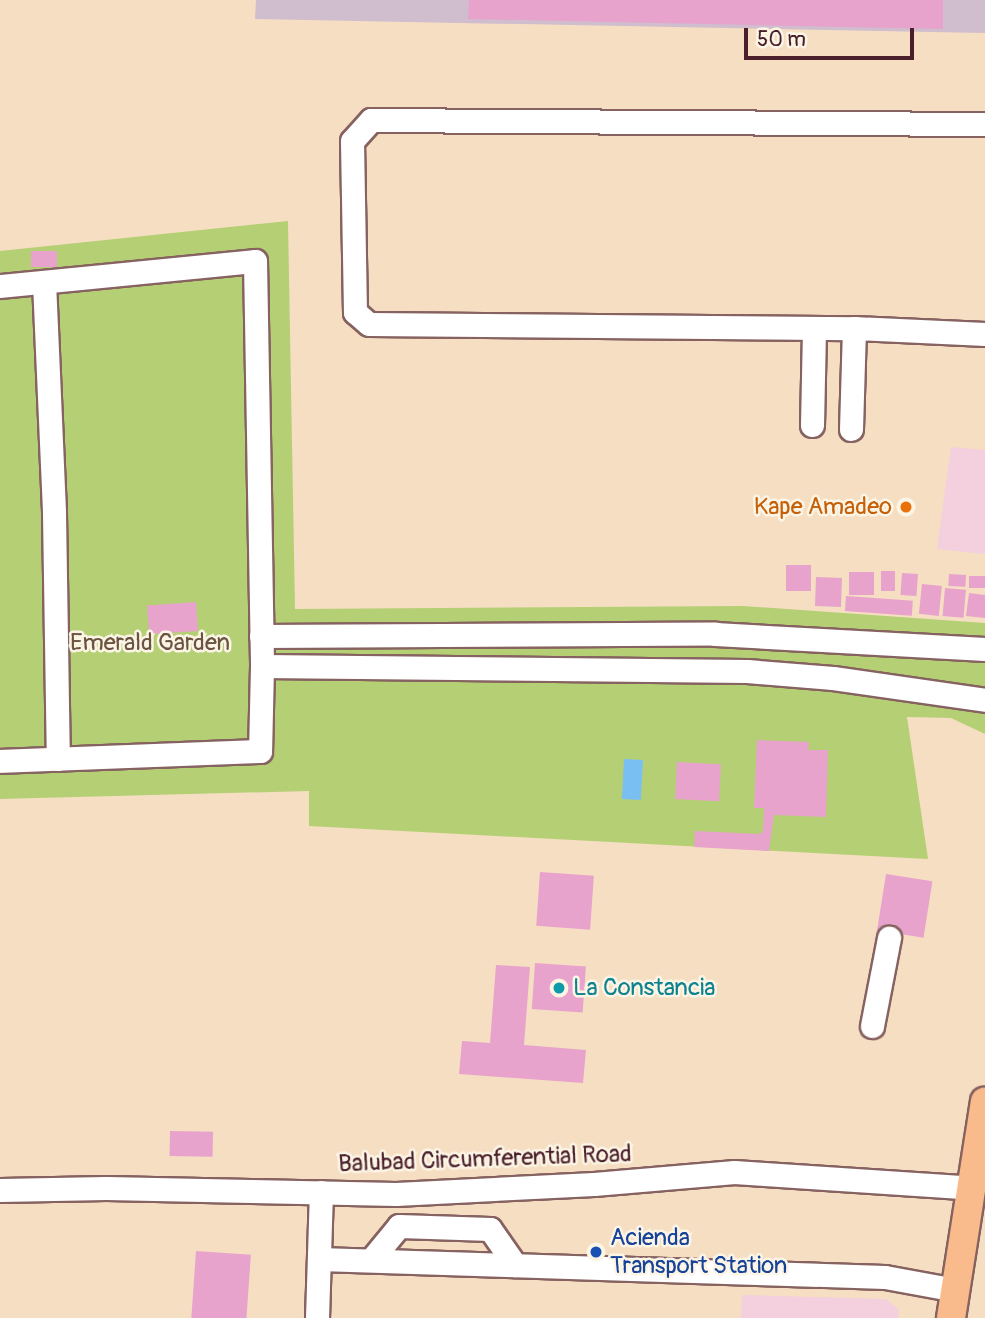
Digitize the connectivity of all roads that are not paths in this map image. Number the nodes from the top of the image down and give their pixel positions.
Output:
1 (985, 124) edge
2 (44, 282) junction
3 (0, 286) edge
4 (814, 328) junction
5 (854, 328) junction
6 (985, 334) edge
7 (812, 425) dead end
8 (851, 429) dead end
9 (261, 636) junction
10 (985, 649) edge
11 (261, 666) junction
12 (985, 700) edge
13 (58, 759) junction
14 (0, 761) edge
15 (889, 937) dead end
16 (872, 1026) dead end
17 (985, 1102) edge
18 (972, 1188) junction
19 (0, 1190) edge
20 (321, 1192) junction
21 (319, 1259) junction
22 (371, 1261) junction
23 (515, 1265) junction
24 (956, 1290) junction
25 (317, 1318) edge
26 (951, 1318) edge

1 - 4 street
2 - 3 street
2 - 9 street
2 - 13 street
4 - 5 street
4 - 7 street
5 - 6 street
5 - 8 street
9 - 10 street
9 - 11 street
11 - 12 street
11 - 13 street
13 - 14 street
15 - 16 street
17 - 18 main road
18 - 20 street, Balubad Circumferential Road
18 - 24 main road
19 - 20 street, Balubad Circumferential Road
20 - 21 street
21 - 22 street
21 - 25 street
22 - 23 street
22 - 23 street
23 - 24 street
24 - 26 main road

